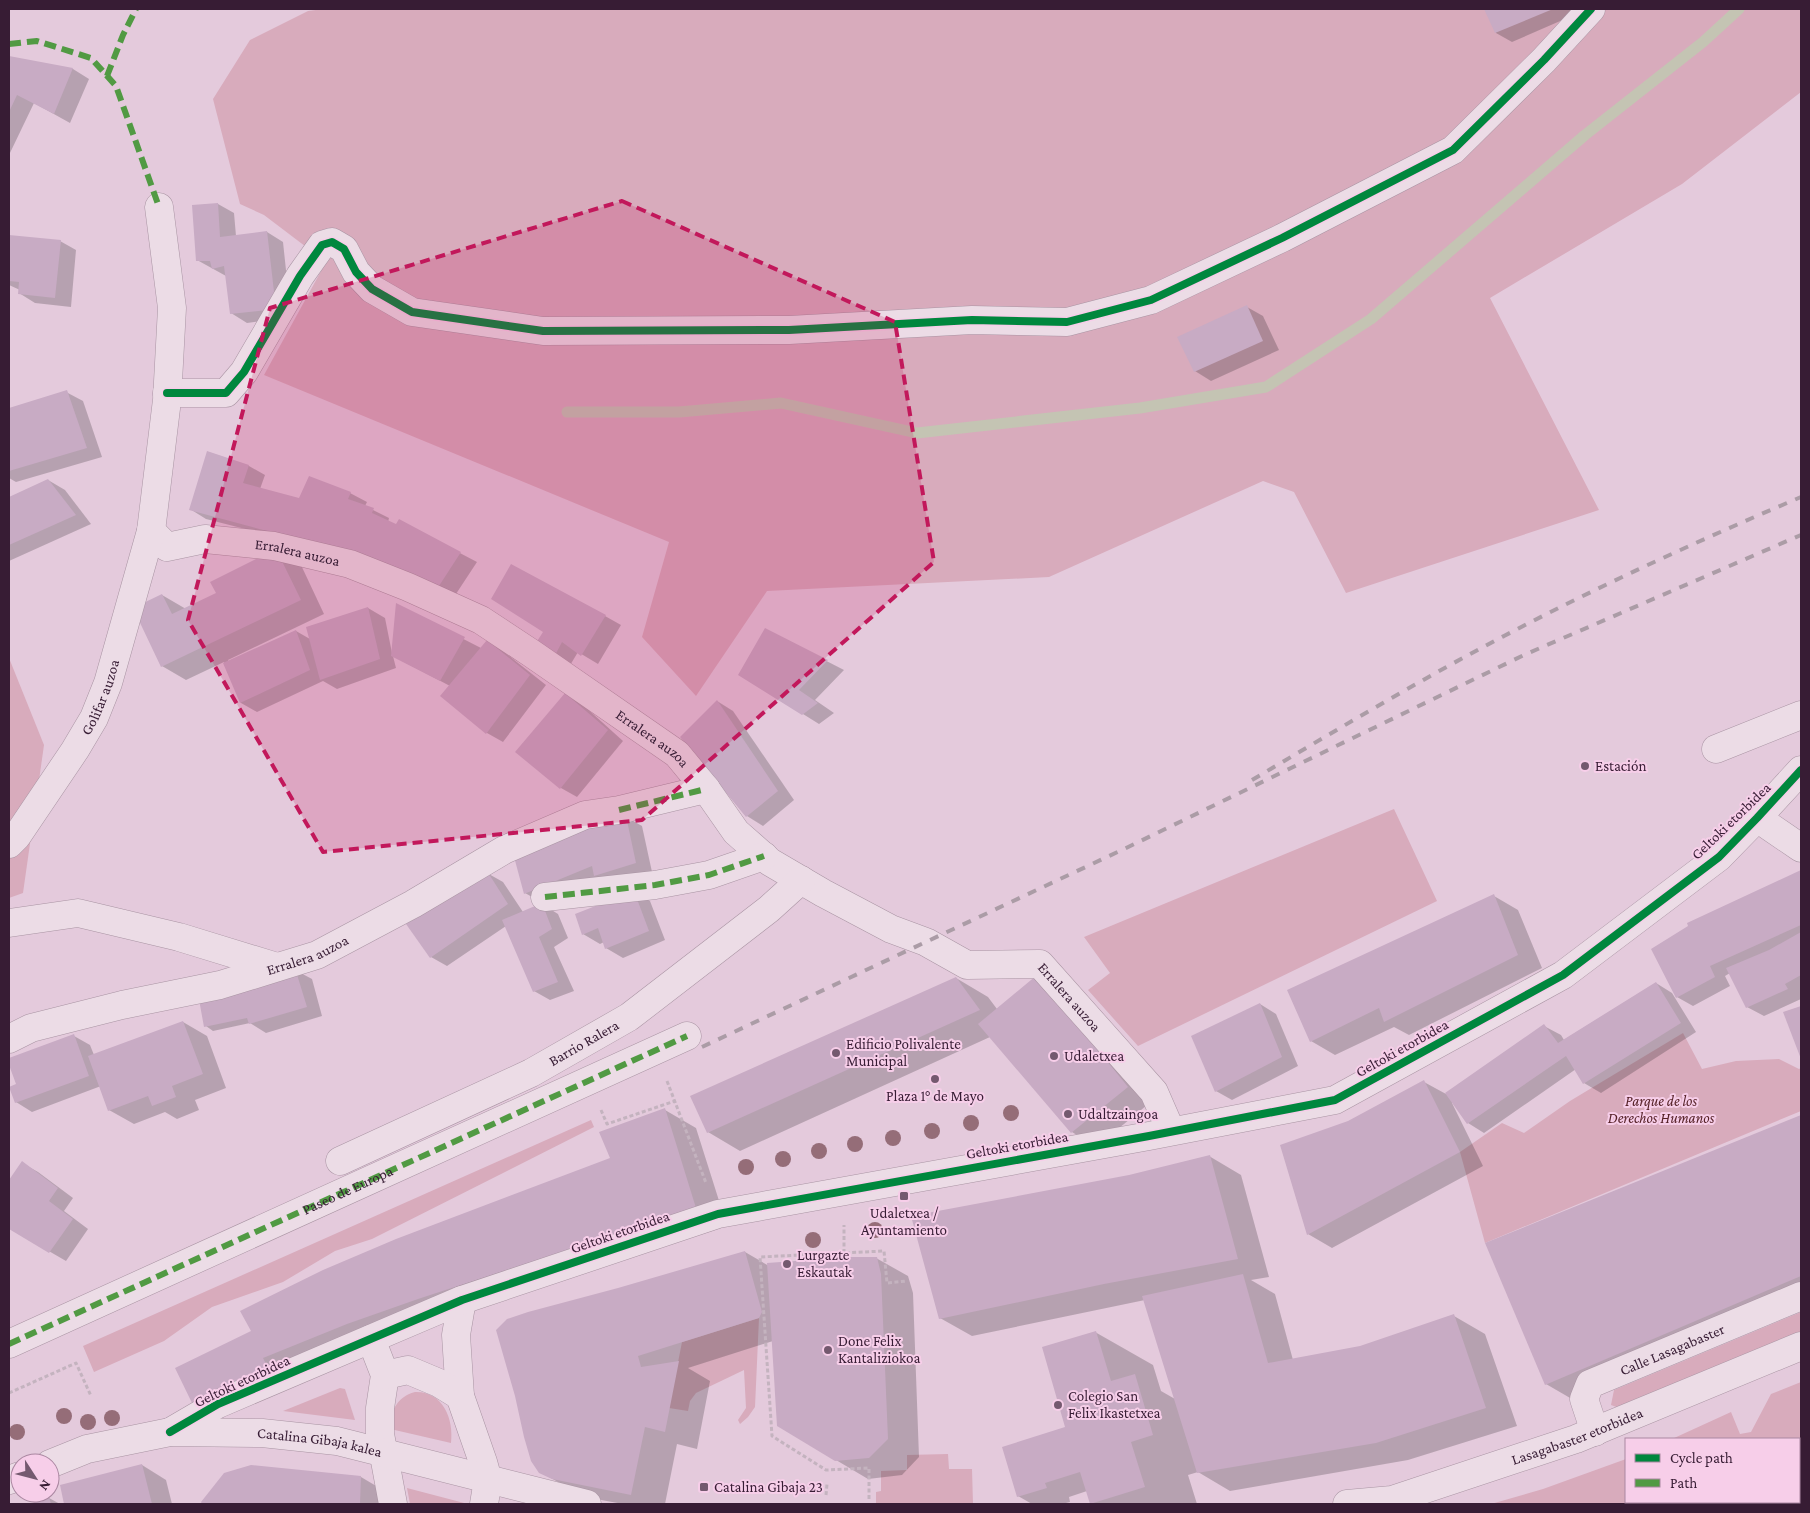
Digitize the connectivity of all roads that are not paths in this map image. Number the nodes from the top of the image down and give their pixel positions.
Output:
1 (1591, 9) edge
2 (159, 207) dead end
3 (167, 393) junction
4 (151, 531) junction
5 (1801, 715) edge
6 (1716, 749) dead end
7 (1801, 770) edge
8 (706, 789) junction
9 (1757, 818) junction
10 (9, 844) edge
11 (1801, 848) edge
12 (764, 856) junction
13 (802, 880) junction
14 (545, 897) dead end
15 (9, 923) edge
16 (277, 967) junction
17 (688, 1036) dead end
18 (9, 1039) edge
19 (1171, 1131) junction
20 (340, 1161) dead end
21 (1801, 1296) edge
22 (462, 1300) junction
23 (371, 1339) junction
24 (9, 1344) edge
25 (1801, 1346) edge
26 (385, 1375) junction
27 (460, 1396) junction
28 (170, 1432) junction
29 (1595, 1432) junction
30 (383, 1454) junction
31 (60, 1460) edge
32 (486, 1492) edge
33 (1390, 1502) edge
34 (393, 1504) edge
35 (587, 1504) edge
36 (1347, 1504) edge

1 - 3 street
2 - 3 street
3 - 4 street
4 - 8 street, Erralera auzoa
4 - 10 street, Golifar auzoa
5 - 6 street
7 - 9 street, Geltoki etorbidea
8 - 12 street, Erralera auzoa
8 - 16 street, Erralera auzoa
9 - 11 street, Geltoki etorbidea
9 - 19 street, Geltoki etorbidea
12 - 13 street, Erralera auzoa
12 - 14 street
13 - 19 street, Erralera auzoa
13 - 20 street, Barrio Ralera
15 - 16 street
16 - 18 street, Erralera auzoa
17 - 24 street, Paseo de Europa
19 - 22 street, Geltoki etorbidea
21 - 29 street, Calle Lasagabaster
22 - 23 street, Geltoki etorbidea
22 - 27 street
23 - 26 street
23 - 28 street, Geltoki etorbidea
25 - 29 street, Lasagabaster etorbidea
26 - 27 street
26 - 30 street
27 - 32 street
28 - 30 street, Catalina Gibaja kalea
28 - 31 street, Catalina Gibaja kalea
29 - 33 street, Lasagabaster etorbidea
30 - 32 street, Catalina Gibaja kalea
30 - 34 street
32 - 35 street, Catalina Gibaja kalea
33 - 36 street, Lasagabaster etorbidea

